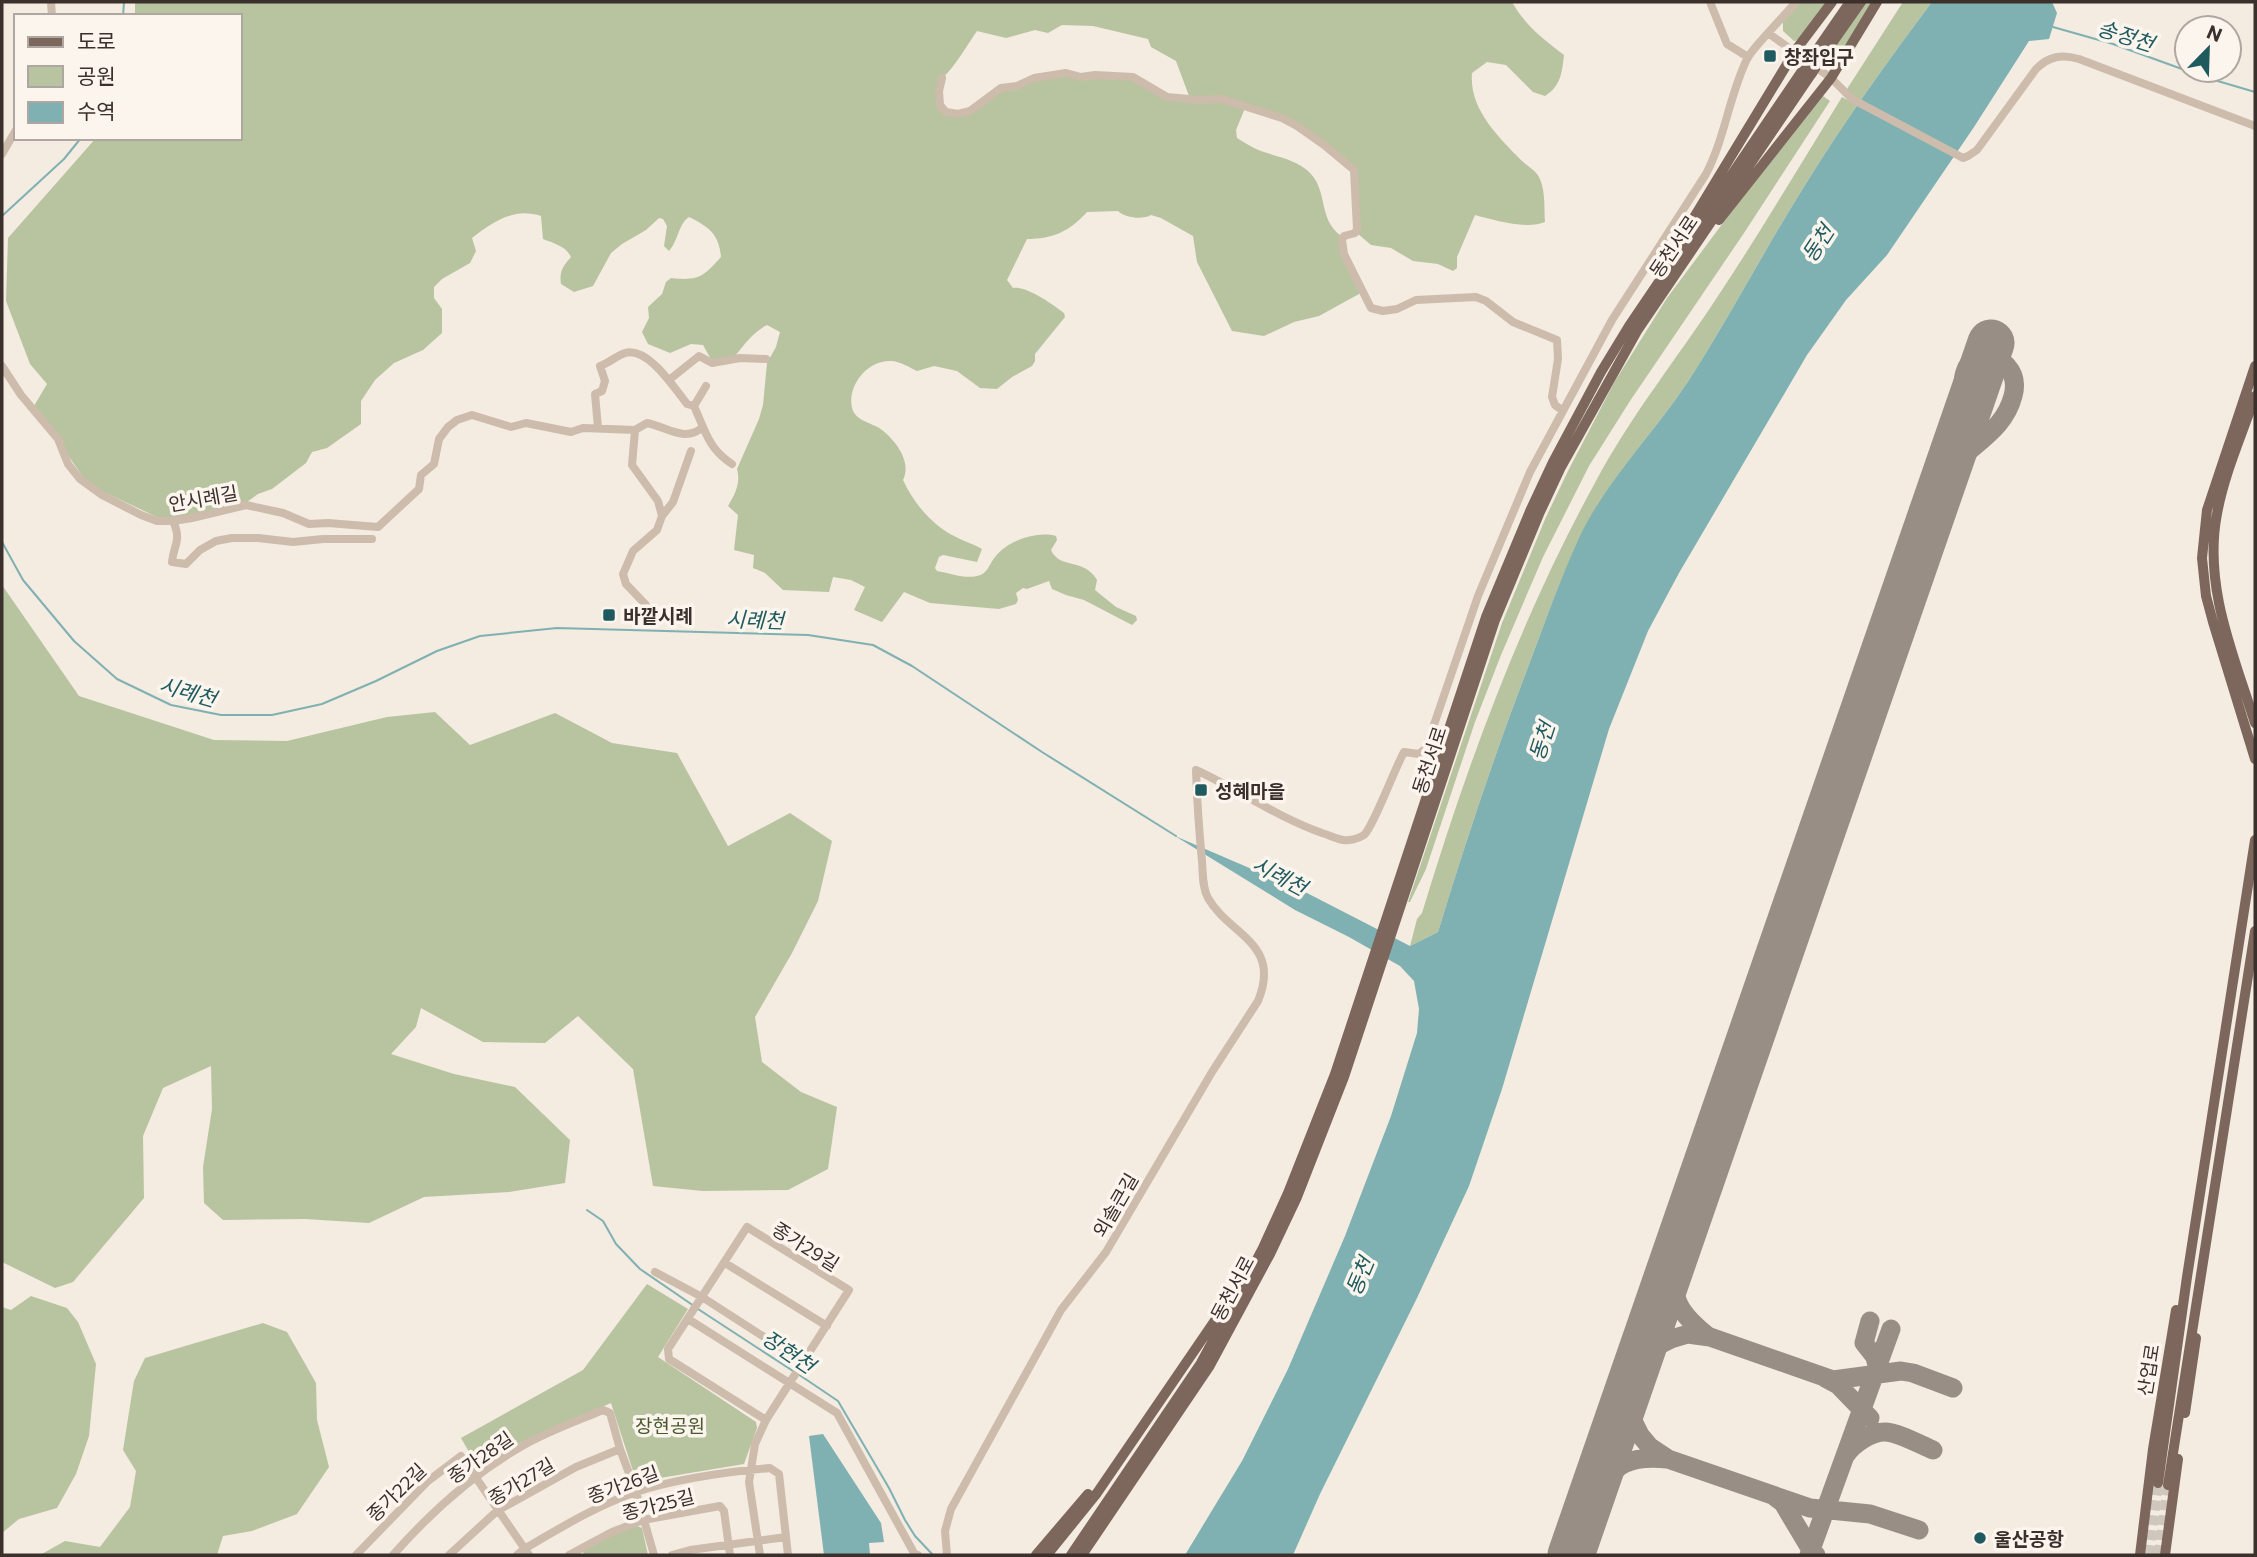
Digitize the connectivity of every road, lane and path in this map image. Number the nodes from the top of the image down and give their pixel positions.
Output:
1 (1710, 2) edge
2 (1796, 2) edge
3 (1832, 2) edge
4 (1850, 2) edge
5 (1861, 2) edge
6 (1877, 2) edge
7 (1768, 33) junction
8 (1795, 51) junction
9 (1748, 57) junction
10 (1818, 57) junction
11 (942, 78) dead end
12 (1831, 78) junction
13 (2255, 126) edge
14 (14, 133) edge
15 (2, 154) edge
16 (1656, 292) junction
17 (765, 359) dead end
18 (2, 366) edge
19 (2255, 366) edge
20 (668, 380) junction
21 (706, 386) dead end
22 (2252, 397) edge
23 (694, 406) junction
24 (1563, 411) junction
25 (2251, 416) edge
26 (703, 427) junction
27 (598, 428) junction
28 (635, 430) junction
29 (691, 451) dead end
30 (732, 464) dead end
31 (662, 516) junction
32 (173, 521) junction
33 (372, 539) dead end
34 (646, 605) dead end
35 (2255, 723) edge
36 (2255, 759) edge
37 (2255, 840) edge
38 (2255, 931) edge
39 (1366, 995) junction
40 (2200, 1193) junction
41 (2213, 1195) junction
42 (1262, 1250) junction
43 (725, 1263) junction
44 (655, 1272) dead end
45 (700, 1299) junction
46 (689, 1317) junction
47 (827, 1326) junction
48 (802, 1364) junction
49 (791, 1383) junction
50 (766, 1420) junction
51 (1137, 1435) junction
52 (620, 1449) junction
53 (750, 1469) junction
54 (474, 1477) junction
55 (636, 1492) junction
56 (497, 1511) junction
57 (643, 1520) junction
58 (786, 1537) junction
59 (758, 1542) junction
60 (728, 1545) junction
61 (523, 1553) edge
62 (356, 1555) edge
63 (393, 1555) edge
64 (449, 1555) edge
65 (569, 1555) edge
66 (654, 1555) edge
67 (672, 1555) edge
68 (730, 1555) edge
69 (760, 1555) edge
70 (788, 1555) edge
71 (918, 1555) edge
72 (947, 1555) edge
73 (1036, 1555) edge
74 (1047, 1555) edge
75 (1071, 1555) edge
76 (1082, 1555) edge
77 (2140, 1555) edge
78 (2165, 1555) edge

1 - 9 street
2 - 7 street
3 - 8 main road
4 - 10 main road, 동천서로
5 - 10 main road, 동천서로
6 - 12 main road
7 - 8 street
7 - 9 street
8 - 12 street
8 - 16 main road
9 - 24 street
10 - 16 main road, 동천서로, bridge
11 - 24 street
12 - 13 street
12 - 16 main road
14 - 15 street
16 - 39 main road, 동천서로
17 - 20 street
18 - 32 street, 안시례길
19 - 22 main road
20 - 23 street
20 - 27 street
21 - 23 street
22 - 25 main road
22 - 36 main road
23 - 26 street
24 - 72 street, 외솔큰길
25 - 35 main road
26 - 28 street, 안시례길
26 - 30 street
27 - 28 street, 안시례길
27 - 32 street, 안시례길
28 - 31 street
29 - 31 street
31 - 34 street
32 - 33 street
37 - 40 main road, 산업로
38 - 41 main road, 산업로
39 - 42 main road, 동천서로
39 - 76 main road, 동천서로
40 - 41 main road, 산업로
40 - 77 main road, 산업로
41 - 78 main road, 산업로
42 - 51 main road
42 - 75 main road, 동천서로
43 - 45 street, 종가29길
43 - 47 street
43 - 47 street, 종가29길
44 - 45 street
45 - 46 street, 종가29길
45 - 48 street
46 - 49 street
46 - 50 street, 종가29길
47 - 48 street, 종가29길
48 - 49 street, 종가29길
49 - 50 street, 종가29길
49 - 71 street
50 - 53 street, 종가29길
51 - 73 main road
51 - 74 main road
52 - 54 street, 종가28길
52 - 55 street
52 - 56 street, 종가27길
53 - 55 street, 종가26길
53 - 58 street
53 - 59 street, 종가29길
54 - 56 street
54 - 62 street, 종가22길
54 - 63 street, 종가28길
55 - 57 street
55 - 61 street, 종가26길
56 - 61 street
56 - 64 street, 종가27길
57 - 60 street, 종가25길
57 - 65 street, 종가25길
57 - 66 street
58 - 59 street
58 - 70 street
59 - 60 street
59 - 69 street, 종가29길
60 - 67 street
60 - 68 street

